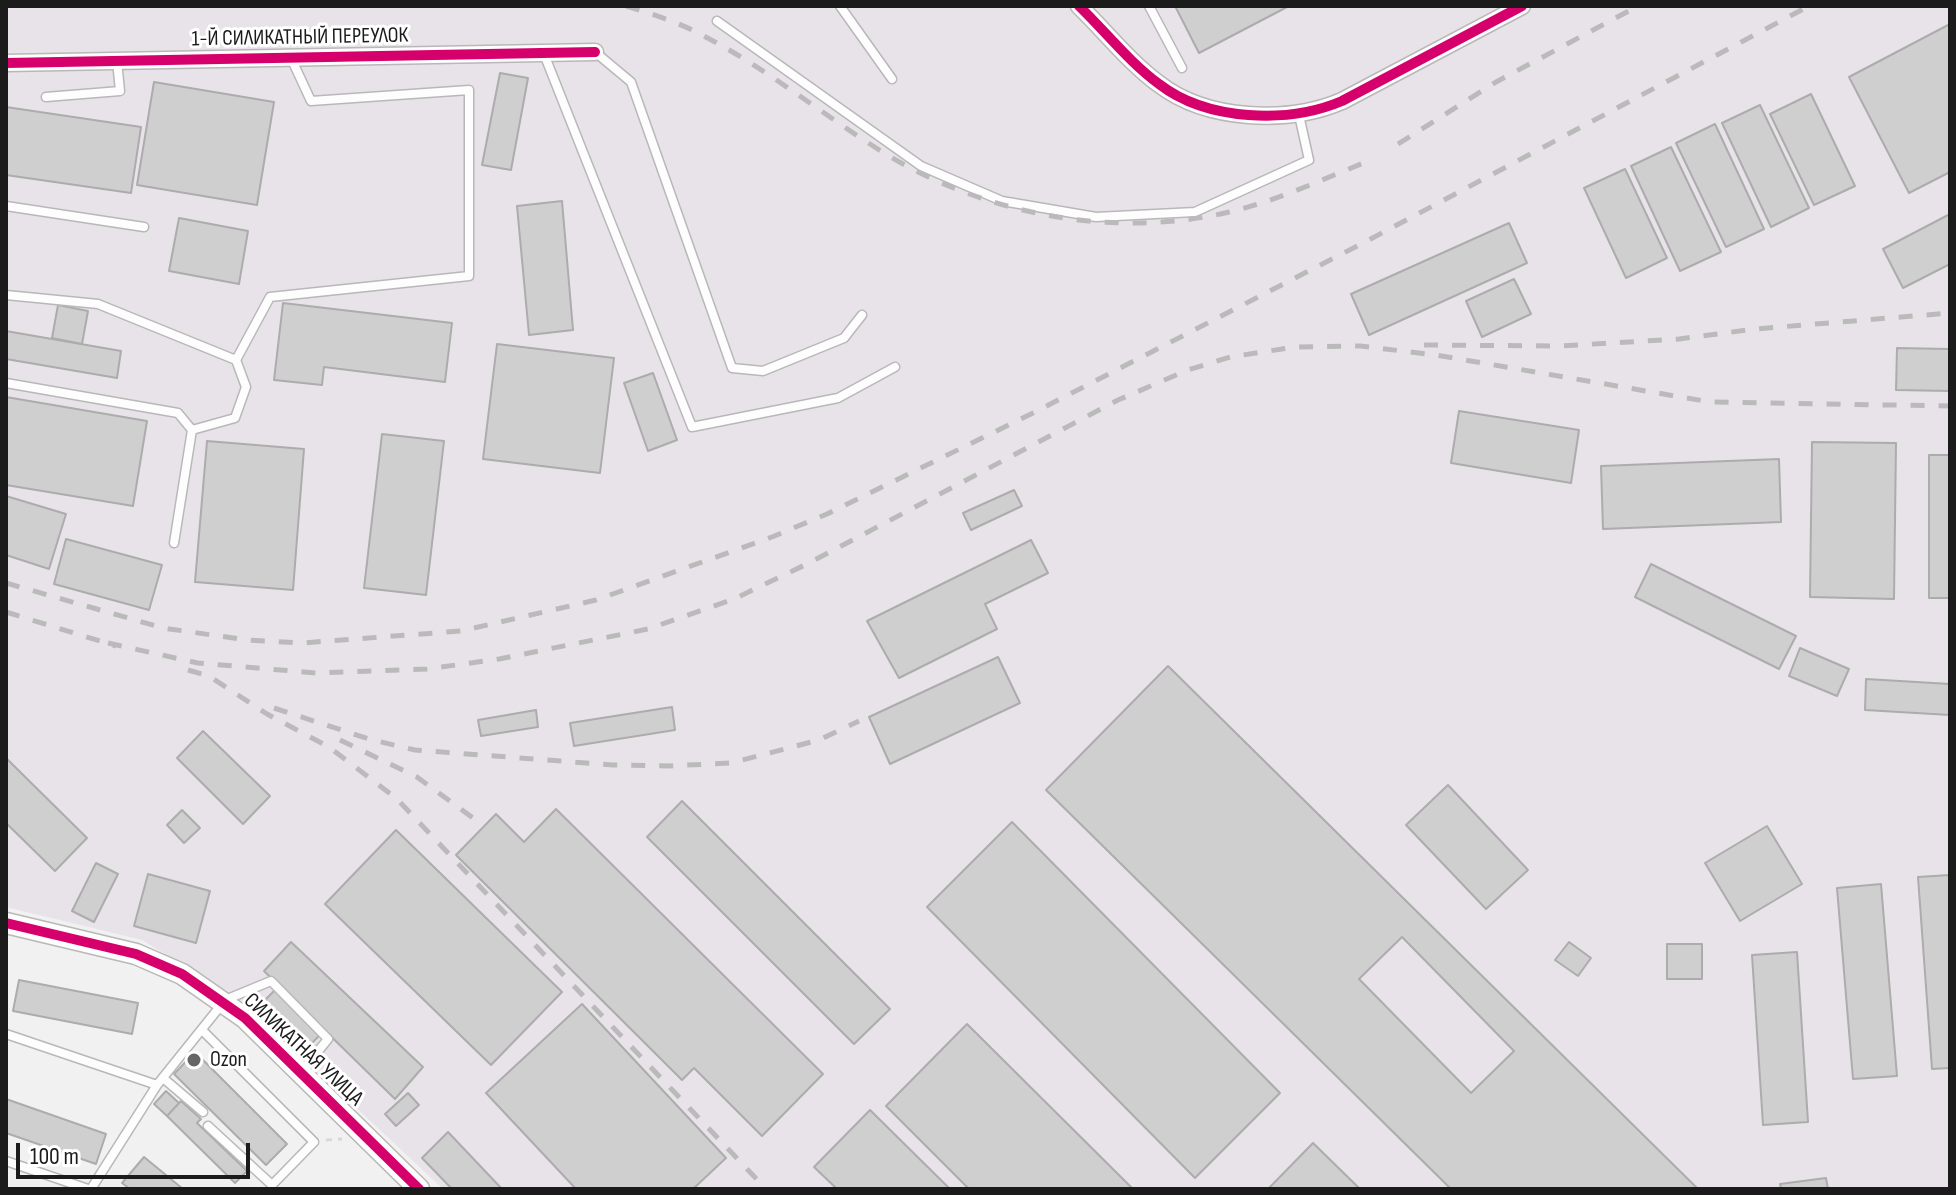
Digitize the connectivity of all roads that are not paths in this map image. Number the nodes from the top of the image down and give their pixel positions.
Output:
1 (840, 6) edge
2 (1079, 6) edge
3 (1149, 6) edge
4 (1522, 6) edge
5 (717, 21) dead end
6 (595, 52) joint
7 (544, 53) junction
8 (291, 58) junction
9 (117, 61) junction
10 (6, 63) edge
11 (1182, 68) dead end
12 (892, 79) dead end
13 (46, 97) dead end
14 (1299, 115) junction
15 (6, 206) edge
16 (144, 227) dead end
17 (6, 295) edge
18 (862, 315) dead end
19 (236, 360) junction
20 (895, 367) dead end
21 (6, 383) edge
22 (192, 430) junction
23 (174, 543) dead end
24 (6, 923) edge
25 (221, 1003) junction
26 (202, 1030) junction
27 (6, 1034) edge
28 (300, 1073) junction
29 (160, 1082) junction
30 (203, 1112) dead end
31 (208, 1126) dead end
32 (6, 1161) edge
33 (89, 1189) edge
34 (419, 1189) edge

1 - 12 lane
2 - 14 street
3 - 11 lane
4 - 14 street
5 - 14 lane
6 - 7 street, 1-Й СИЛИКАТНЫЙ ПЕРЕУЛОК
6 - 18 lane
7 - 8 street, 1-Й СИЛИКАТНЫЙ ПЕРЕУЛОК
7 - 20 lane
8 - 9 street, 1-Й СИЛИКАТНЫЙ ПЕРЕУЛОК
8 - 19 lane
9 - 10 street, 1-Й СИЛИКАТНЫЙ ПЕРЕУЛОК
9 - 13 lane
15 - 16 lane
17 - 19 lane
19 - 22 lane
21 - 22 lane
22 - 23 lane
24 - 25 street, СИЛИКАТНАЯ УЛИЦА
25 - 26 lane
25 - 28 street, СИЛИКАТНАЯ УЛИЦА
25 - 28 lane
26 - 29 lane
26 - 31 lane
27 - 29 lane
28 - 34 street, СИЛИКАТНАЯ УЛИЦА
29 - 30 lane
29 - 33 lane
32 - 33 lane

